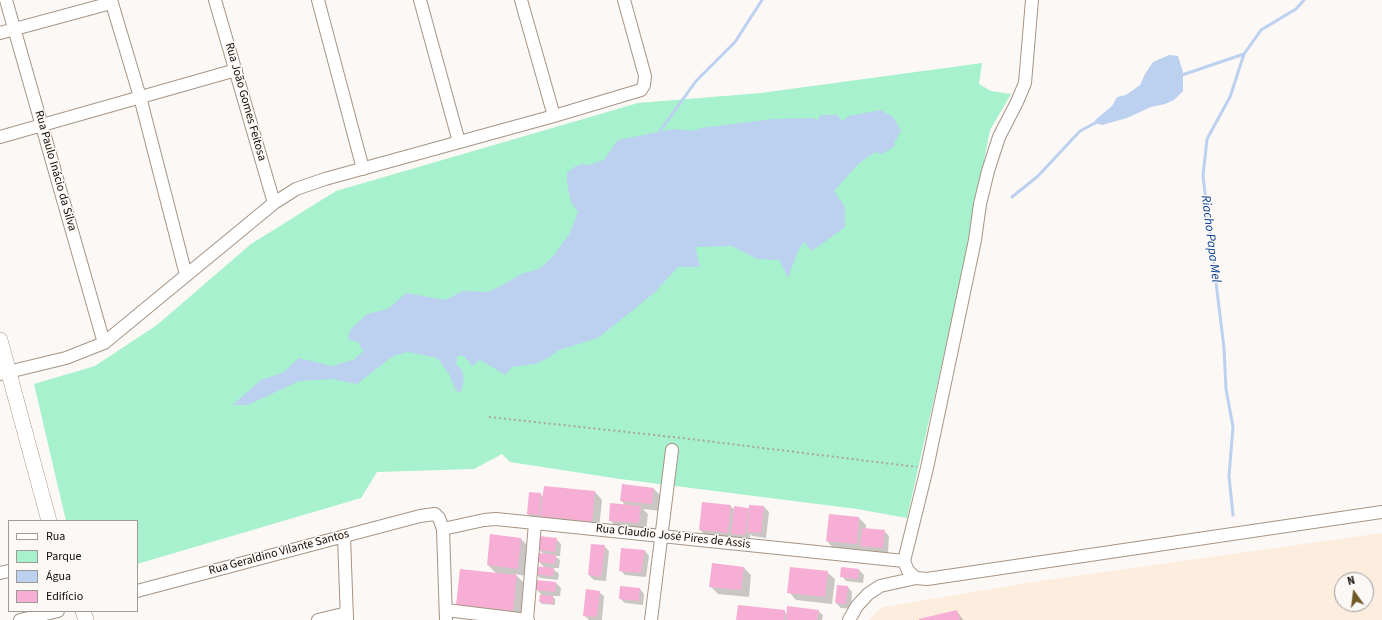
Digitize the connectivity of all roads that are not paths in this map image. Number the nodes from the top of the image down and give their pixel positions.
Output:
1 (6, 0) edge
2 (216, 0) edge
3 (318, 0) edge
4 (420, 0) edge
5 (521, 0) edge
6 (624, 0) edge
7 (1032, 0) edge
8 (111, 1) edge
9 (14, 30) junction
10 (0, 33) edge
11 (236, 70) junction
12 (140, 97) junction
13 (554, 116) junction
14 (42, 124) junction
15 (0, 137) edge
16 (459, 142) junction
17 (362, 169) junction
18 (274, 203) junction
19 (186, 275) junction
20 (0, 340) edge
21 (104, 343) junction
22 (4, 373) edge
23 (672, 450) dead end
24 (1382, 512) edge
25 (49, 520) edge
26 (535, 523) junction
27 (443, 529) junction
28 (344, 536) junction
29 (660, 536) junction
30 (904, 561) junction
31 (916, 578) junction
32 (138, 591) edge
33 (54, 612) edge
34 (446, 615) edge
35 (347, 616) edge
36 (20, 620) edge
37 (318, 620) edge
38 (527, 620) edge
39 (651, 620) edge
40 (850, 620) edge

1 - 9 street, Rua Paulo Inácio da Silva
2 - 11 street, Rua João Gomes Feitosa
3 - 17 street
4 - 16 street
5 - 13 street
6 - 13 street
7 - 30 street
8 - 9 street
8 - 12 street
9 - 10 street
9 - 14 street, Rua Paulo Inácio da Silva
11 - 12 street
11 - 18 street, Rua João Gomes Feitosa
12 - 14 street
12 - 19 street
13 - 16 street
14 - 15 street
14 - 21 street, Rua Paulo Inácio da Silva
16 - 17 street
17 - 18 street
18 - 19 street
19 - 21 street
20 - 22 street
21 - 22 street
22 - 25 street
23 - 29 street
24 - 31 street
26 - 27 street, Rua Claudio José Pires de Assis
26 - 29 street, Rua Claudio José Pires de Assis
26 - 38 street
27 - 28 street, Rua Geraldino Vilante Santos
27 - 34 street
28 - 32 street, Rua Geraldino Vilante Santos
28 - 35 street
29 - 30 street, Rua Claudio José Pires de Assis
29 - 39 street
30 - 31 street
31 - 40 street
33 - 36 street
34 - 38 street
35 - 37 street

